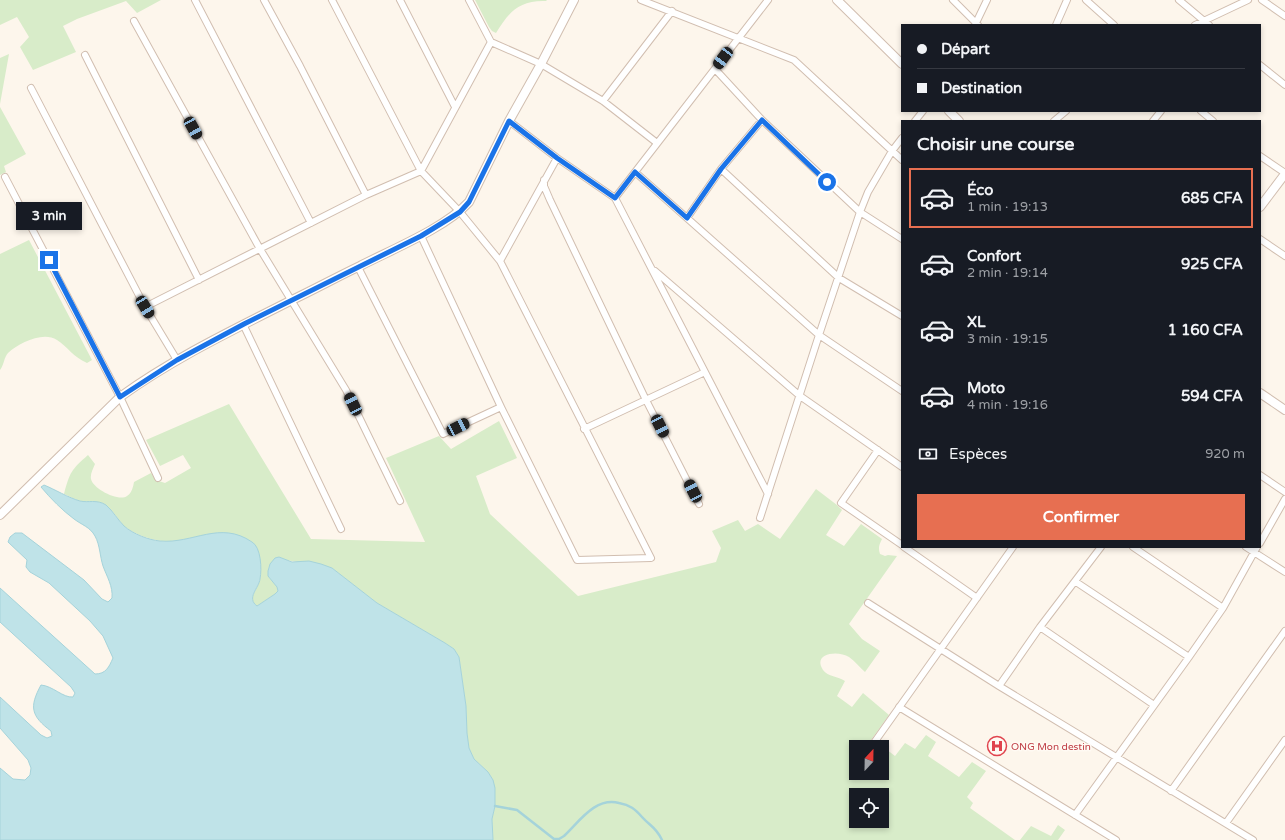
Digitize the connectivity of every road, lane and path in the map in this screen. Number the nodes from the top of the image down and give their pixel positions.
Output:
1 (195, 0) edge
2 (264, 0) edge
3 (332, 0) edge
4 (400, 0) edge
5 (469, 0) edge
6 (574, 0) edge
7 (641, 0) edge
8 (768, 0) edge
9 (837, 0) edge
10 (954, 0) edge
11 (987, 0) edge
12 (1067, 0) edge
13 (1086, 0) edge
14 (1179, 0) edge
15 (1248, 0) edge
16 (1262, 0) edge
17 (672, 12) junction
18 (1285, 16) edge
19 (1203, 20) junction
20 (134, 21) dead end
21 (977, 24) edge
22 (1056, 24) edge
23 (1113, 24) edge
24 (1197, 24) edge
25 (1208, 24) edge
26 (739, 38) junction
27 (491, 42) junction
28 (85, 55) dead end
29 (901, 63) edge
30 (541, 64) junction
31 (1261, 66) edge
32 (715, 69) junction
33 (1285, 85) edge
34 (32, 88) dead end
35 (603, 101) junction
36 (455, 107) junction
37 (922, 112) edge
38 (950, 112) edge
39 (1065, 112) edge
40 (1160, 112) edge
41 (1202, 112) edge
42 (762, 120) junction
43 (916, 120) edge
44 (958, 120) edge
45 (1055, 120) edge
46 (1154, 120) edge
47 (1212, 120) edge
48 (509, 121) junction
49 (901, 139) edge
50 (657, 143) junction
51 (892, 151) junction
52 (1261, 157) edge
53 (557, 158) junction
54 (901, 159) edge
55 (721, 169) junction
56 (421, 171) junction
57 (635, 172) junction
58 (1285, 173) edge
59 (5, 176) dead end
60 (544, 180) junction
61 (366, 195) junction
62 (615, 198) junction
63 (1261, 206) edge
64 (460, 212) junction
65 (860, 212) junction
66 (687, 218) junction
67 (311, 223) junction
68 (421, 236) junction
69 (901, 238) edge
70 (1261, 240) edge
71 (260, 248) junction
72 (1285, 256) edge
73 (500, 261) junction
74 (358, 267) junction
75 (652, 269) junction
76 (839, 278) junction
77 (199, 280) junction
78 (292, 301) junction
79 (145, 307) junction
80 (901, 315) edge
81 (244, 324) junction
82 (819, 335) junction
83 (177, 360) junction
84 (705, 372) junction
85 (901, 390) edge
86 (1261, 394) edge
87 (800, 396) junction
88 (120, 397) junction
89 (646, 400) junction
90 (501, 406) junction
91 (1285, 410) edge
92 (584, 429) junction
93 (878, 450) junction
94 (901, 466) edge
95 (1261, 476) edge
96 (158, 478) dead end
97 (1285, 492) edge
98 (768, 494) junction
99 (1285, 499) edge
100 (400, 502) dead end
101 (699, 504) dead end
102 (0, 515) edge
103 (760, 518) dead end
104 (341, 529) dead end
105 (1261, 541) edge
106 (901, 545) edge
107 (906, 548) edge
108 (1012, 548) edge
109 (1100, 548) edge
110 (1134, 548) edge
111 (1247, 548) edge
112 (1257, 548) edge
113 (1254, 553) junction
114 (1285, 572) edge
115 (1076, 582) junction
116 (977, 598) junction
117 (868, 603) dead end
118 (1223, 608) junction
119 (1040, 627) junction
120 (1285, 631) edge
121 (940, 650) junction
122 (1189, 657) junction
123 (999, 686) junction
124 (1154, 705) junction
125 (899, 707) junction
126 (876, 740) edge
127 (1285, 740) edge
128 (1117, 758) junction
129 (1172, 791) junction
130 (1075, 815) junction
131 (1226, 823) junction
132 (1116, 840) edge
133 (1253, 840) edge

1 - 67 street
2 - 61 street
3 - 56 street
4 - 36 street
5 - 27 street
6 - 30 street
7 - 17 street
8 - 26 street
9 - 29 street
10 - 21 street
11 - 21 street
12 - 22 street
13 - 23 street
14 - 19 street
15 - 19 street
16 - 18 street
17 - 26 street
17 - 35 street
19 - 24 street
19 - 25 street
20 - 71 street
26 - 32 street
26 - 51 street
27 - 30 street
27 - 36 street
28 - 77 street
30 - 35 street
30 - 48 street
31 - 33 street
32 - 42 street
32 - 50 street
34 - 79 street
35 - 50 street
36 - 56 street
37 - 43 street
38 - 44 street
39 - 45 street
40 - 46 street
41 - 47 street
42 - 55 street
42 - 65 street
48 - 53 street
48 - 64 street
49 - 51 street
50 - 57 street
51 - 54 street
51 - 65 street
52 - 58 street
53 - 60 street
53 - 62 street
55 - 66 street
55 - 76 street
56 - 61 street
56 - 64 street
57 - 62 street
57 - 66 street
58 - 63 street
59 - 88 street
60 - 73 street
60 - 89 street
61 - 67 street
62 - 75 street
64 - 68 street
64 - 73 street
65 - 69 street
65 - 76 street
66 - 82 street
67 - 71 street
68 - 74 street
68 - 90 street
70 - 72 street
71 - 77 street
71 - 78 street
73 - 92 street
74 - 78 street
74 - 90 street
75 - 84 street
75 - 87 street
76 - 80 street
76 - 82 street
77 - 79 street
78 - 81 street
78 - 100 street
79 - 83 street
81 - 83 street
81 - 104 street
82 - 85 street
82 - 87 street
83 - 88 street
84 - 89 street
84 - 98 street
86 - 91 street
87 - 93 street
87 - 98 street
88 - 96 street
88 - 102 street
89 - 92 street
89 - 101 street
90 - 92 street
93 - 94 street
93 - 106 street
95 - 97 street
98 - 103 street
99 - 105 street
107 - 116 street
108 - 116 street
109 - 115 street
110 - 118 street
111 - 113 street
112 - 113 street
113 - 114 street
113 - 118 street
115 - 119 street
115 - 122 street
116 - 121 street
117 - 121 street
118 - 122 street
119 - 123 street
119 - 124 street
120 - 129 street
121 - 123 street
121 - 125 street
122 - 124 street
123 - 128 street
124 - 128 street
125 - 126 street
125 - 130 street
127 - 131 street
128 - 129 street
128 - 130 street
129 - 131 street
130 - 132 street
131 - 133 street

